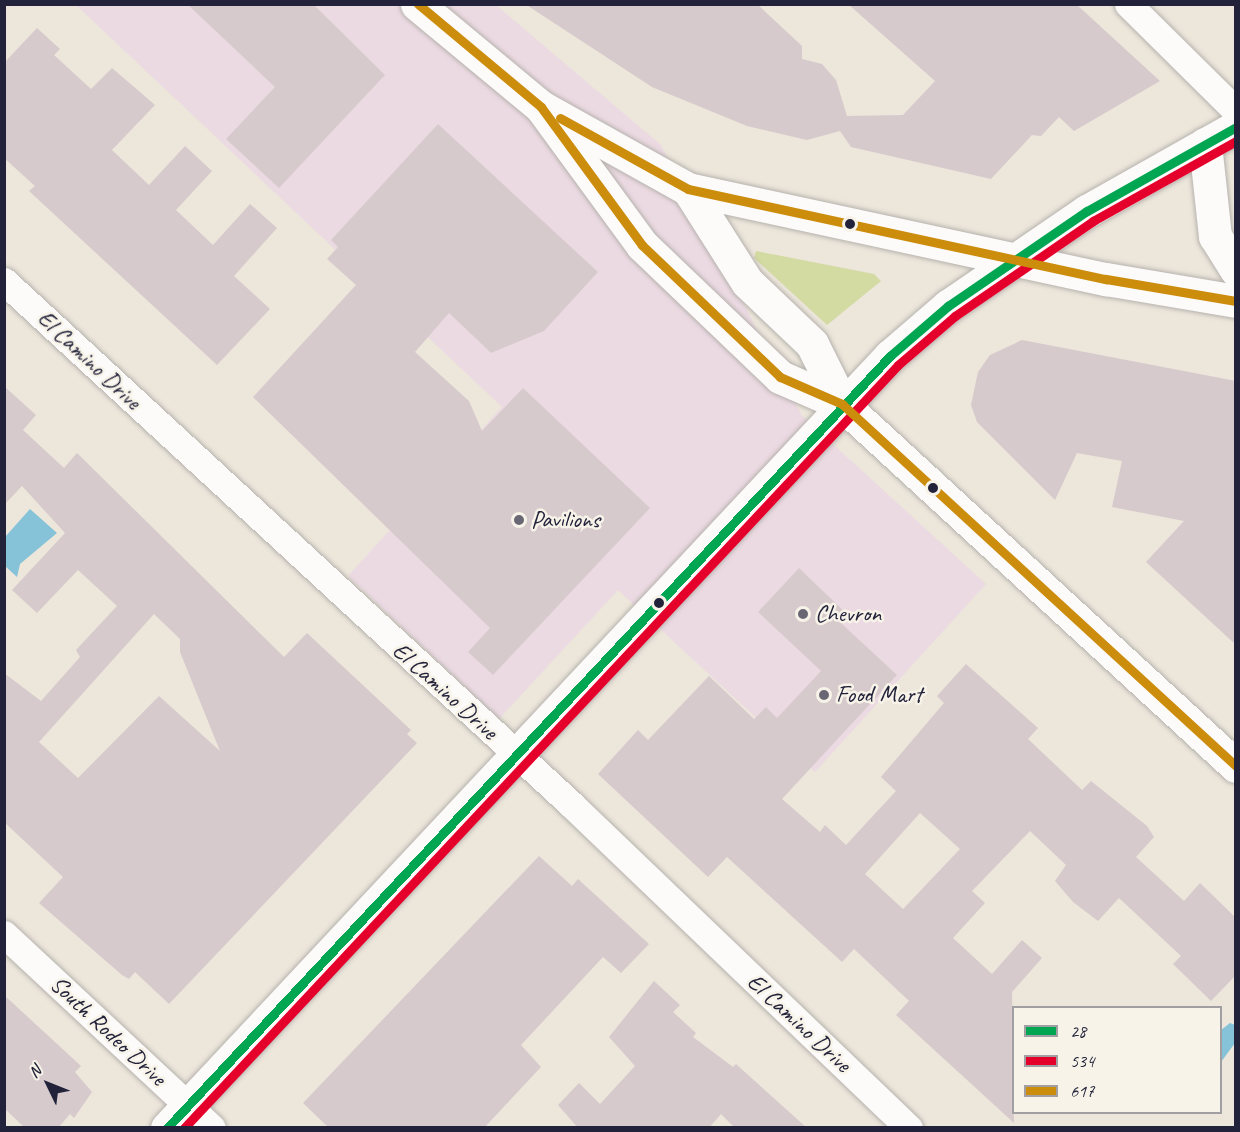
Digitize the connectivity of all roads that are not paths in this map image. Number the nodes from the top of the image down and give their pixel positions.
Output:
1 (417, 4) edge
2 (1128, 4) edge
3 (541, 107) junction
4 (1236, 111) edge
5 (1236, 127) edge
6 (1205, 144) junction
7 (688, 189) junction
8 (1015, 260) junction
9 (1236, 270) edge
10 (4, 281) edge
11 (1236, 301) edge
12 (842, 404) junction
13 (516, 755) junction
14 (1236, 766) edge
15 (4, 934) edge
16 (178, 1116) edge
17 (212, 1128) edge
18 (909, 1128) edge

1 - 3 main road
2 - 4 street
3 - 7 main road
3 - 12 main road
5 - 6 main road
6 - 8 main road
6 - 9 main road
7 - 8 main road
7 - 12 main road
8 - 11 main road
8 - 12 main road
10 - 13 street, El Camino Drive
12 - 13 main road
12 - 14 main road
13 - 16 main road
13 - 18 street, El Camino Drive
15 - 16 street, South Rodeo Drive
16 - 17 street, South Rodeo Drive

